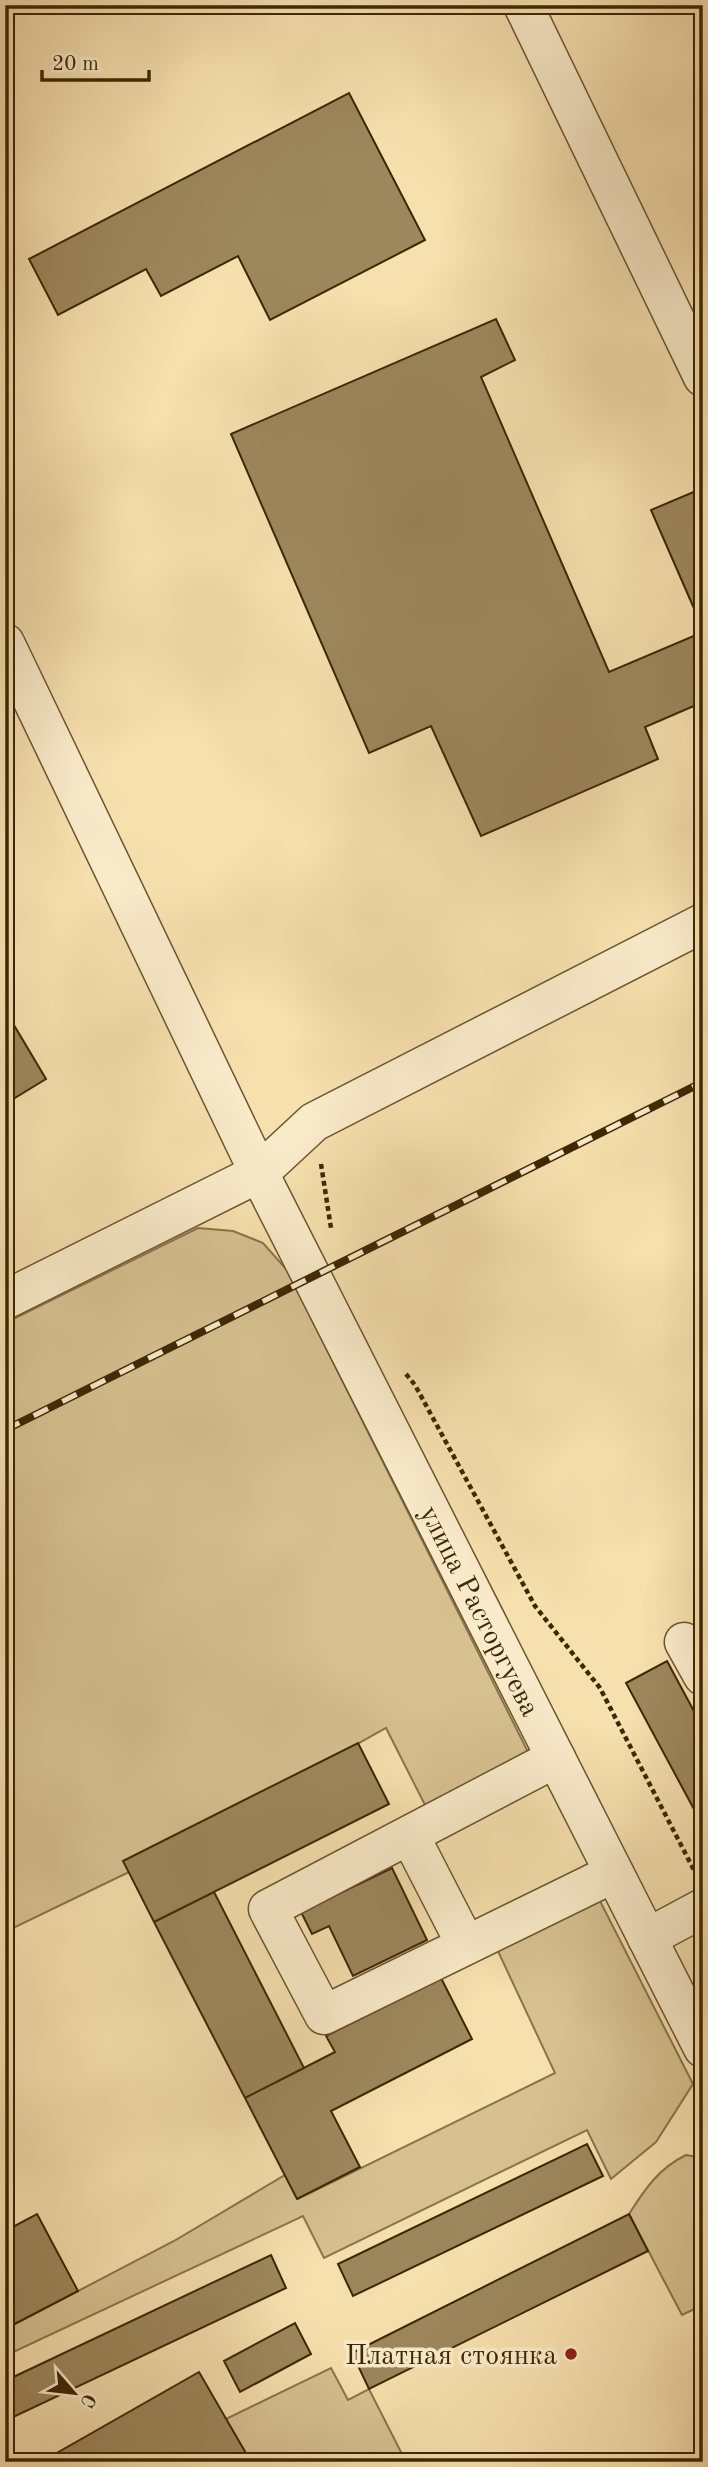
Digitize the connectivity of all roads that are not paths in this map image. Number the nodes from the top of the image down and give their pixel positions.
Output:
1 (523, 5) edge
2 (703, 377) edge
3 (5, 643) edge
4 (703, 923) edge
5 (260, 1173) junction
6 (5, 1300) edge
7 (684, 1642) dead end
8 (703, 1676) edge
9 (556, 1758) junction
10 (410, 1836) junction
11 (614, 1873) junction
12 (700, 1891) edge
13 (647, 1938) junction
14 (466, 1945) junction
15 (698, 2024) edge

1 - 2 street
3 - 5 street, улица Расторгуева
4 - 5 street
5 - 6 street
5 - 9 street, улица Расторгуева
7 - 8 street
9 - 10 street
9 - 11 street, улица Расторгуева
10 - 14 street
10 - 14 street
11 - 13 street, улица Расторгуева
11 - 14 street
12 - 13 street
13 - 15 street, улица Расторгуева

